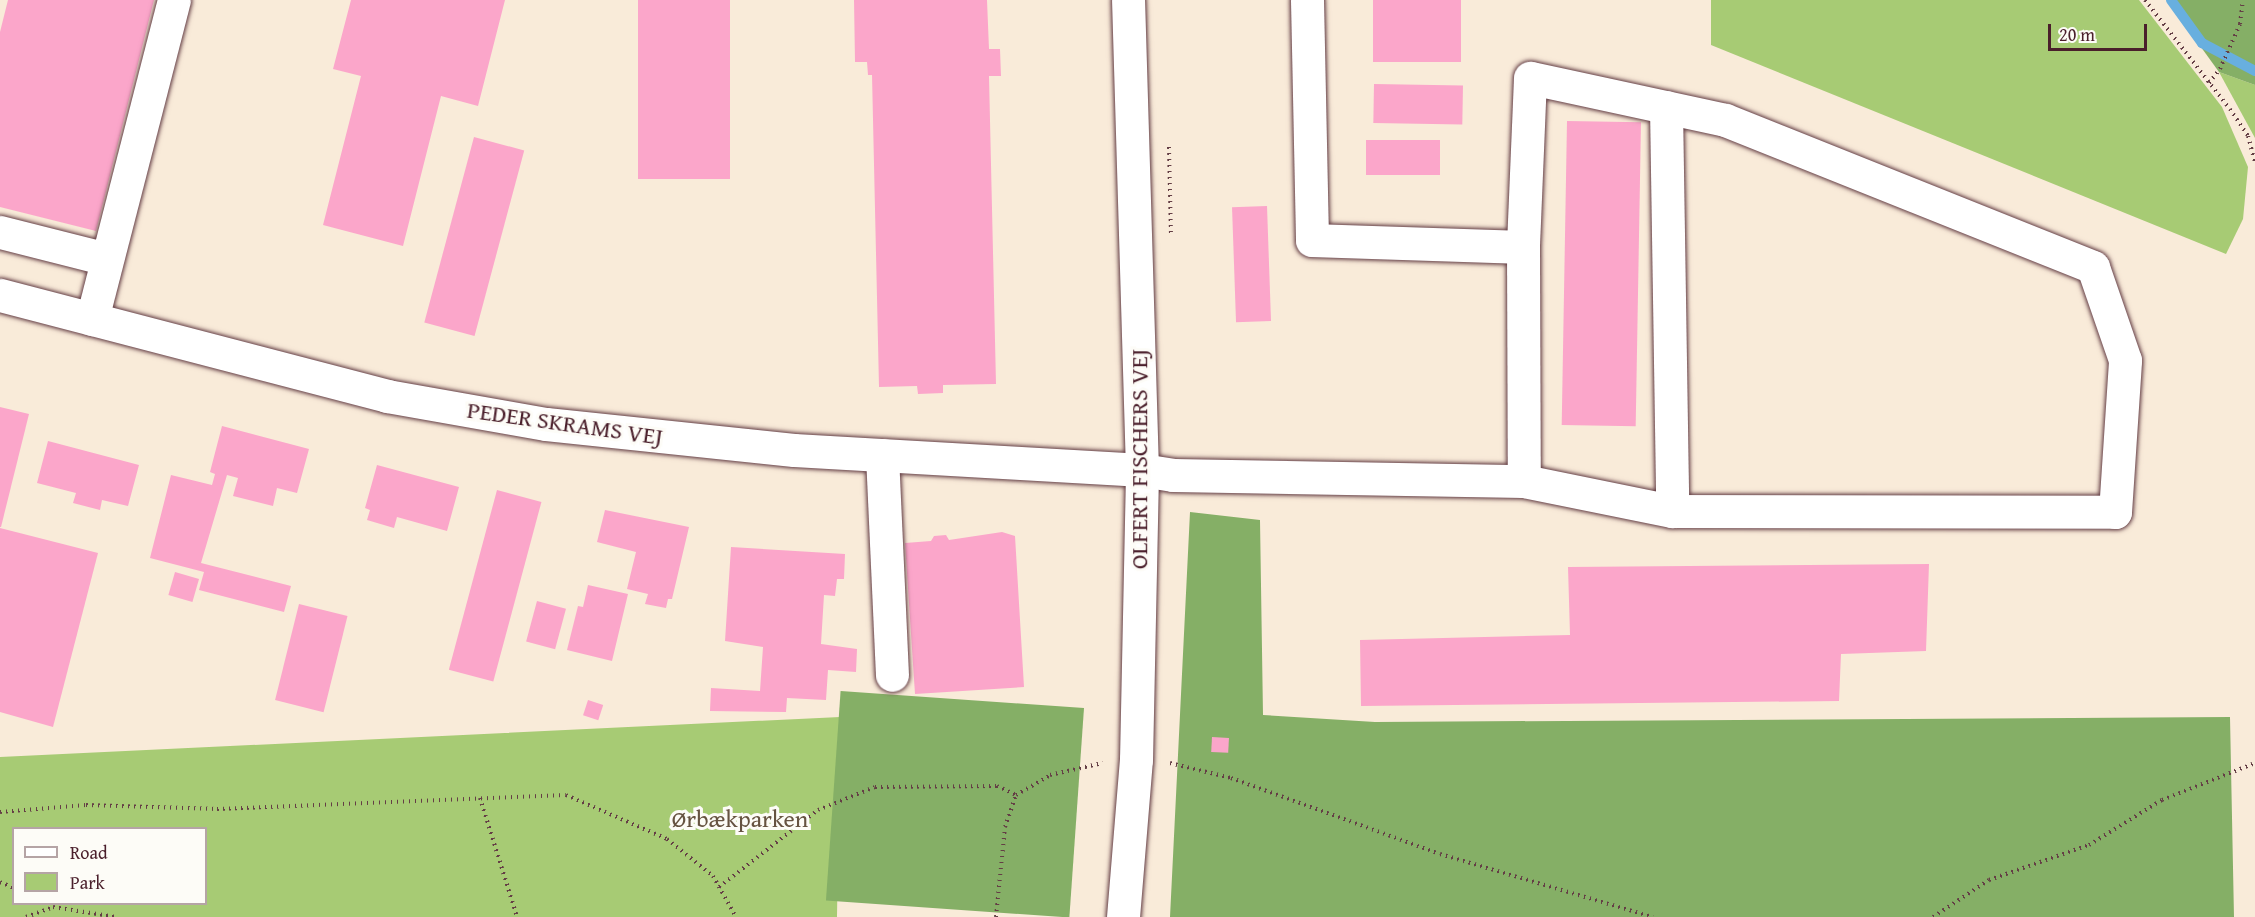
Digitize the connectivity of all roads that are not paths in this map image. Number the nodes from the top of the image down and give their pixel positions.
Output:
1 (174, 0) edge
2 (1128, 0) edge
3 (1307, 0) edge
4 (1666, 107) junction
5 (0, 232) edge
6 (1523, 247) junction
7 (107, 259) junction
8 (0, 295) edge
9 (92, 319) junction
10 (882, 455) junction
11 (1142, 470) junction
12 (1524, 481) junction
13 (1672, 511) junction
14 (892, 675) dead end
15 (1123, 917) edge

1 - 7 street
2 - 11 street, OLFERT FISCHERS VEJ
3 - 6 street
4 - 6 street
4 - 13 street
4 - 13 street, PEDER SKRAMS VEJ
5 - 7 street
6 - 12 street
7 - 9 street
8 - 9 street, PEDER SKRAMS VEJ
9 - 10 street, PEDER SKRAMS VEJ
10 - 11 street, PEDER SKRAMS VEJ
10 - 14 street
11 - 12 street, PEDER SKRAMS VEJ
11 - 15 street, OLFERT FISCHERS VEJ
12 - 13 street, PEDER SKRAMS VEJ

